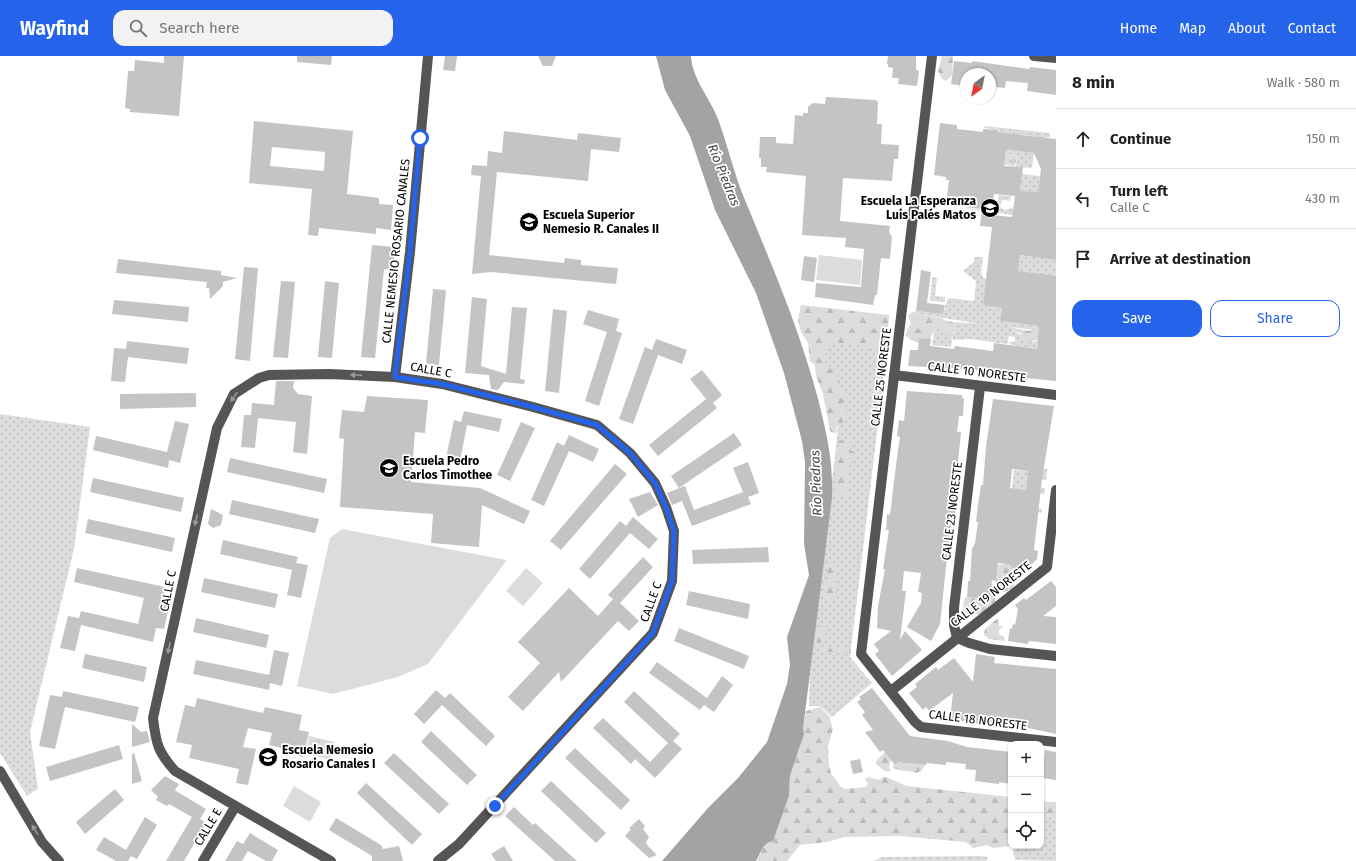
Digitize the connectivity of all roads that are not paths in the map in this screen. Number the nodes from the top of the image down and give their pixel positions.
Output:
1 (428, 56) edge
2 (932, 56) edge
3 (1034, 56) edge
4 (1056, 58) edge
5 (894, 375) junction
6 (395, 377) junction
7 (980, 387) junction
8 (1056, 395) edge
9 (1056, 490) edge
10 (1051, 568) edge
11 (957, 638) junction
12 (1056, 656) edge
13 (891, 691) junction
14 (1056, 742) edge
15 (0, 771) edge
16 (235, 807) junction
17 (60, 861) edge
18 (203, 861) edge
19 (331, 861) edge
20 (438, 861) edge

1 - 6 street, CALLE NEMESIO ROSARIO CANALES
2 - 5 street, CALLE 25 NORESTE
3 - 4 street
5 - 7 street, CALLE 10 NORESTE
5 - 13 street, CALLE 25 NORESTE
6 -> 16 street, CALLE C
6 - 20 street, CALLE C
7 - 8 street, CALLE 10 NORESTE
7 - 11 street, CALLE 23 NORESTE
9 - 10 street, CALLE 19 NORESTE
10 - 11 street, CALLE 19 NORESTE
11 - 12 street
11 - 13 street, CALLE 19 NORESTE
13 - 14 street, CALLE 18 NORESTE
17 -> 15 street
16 - 18 street, CALLE E
16 - 19 street, CALLE C

